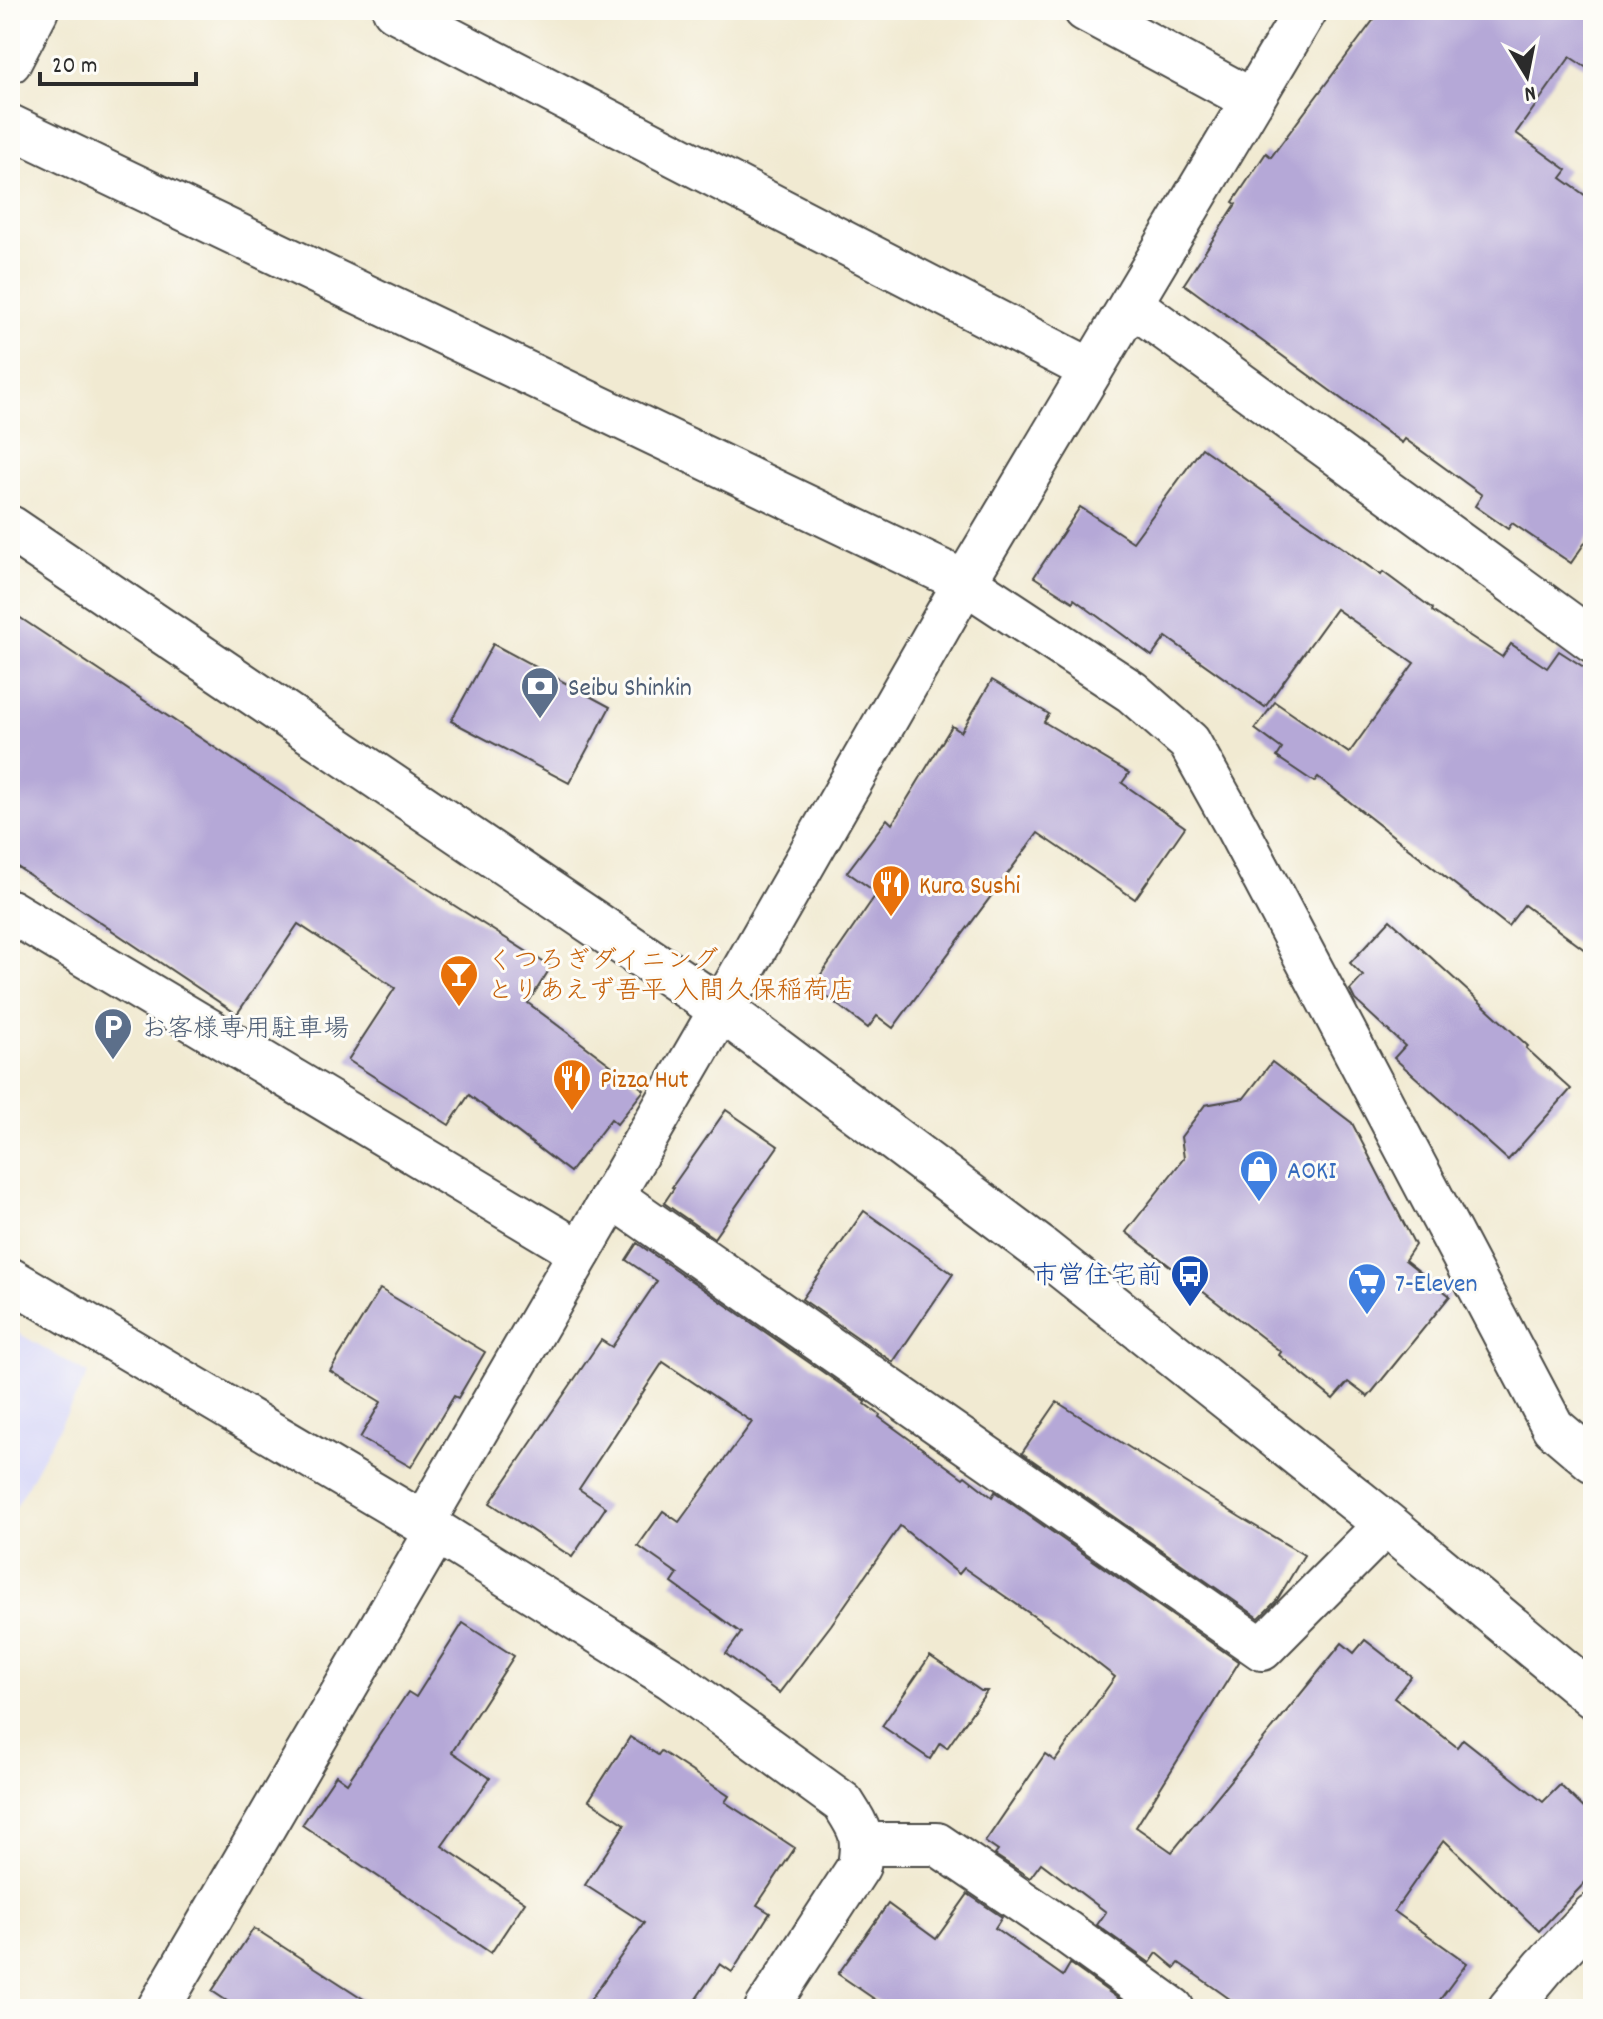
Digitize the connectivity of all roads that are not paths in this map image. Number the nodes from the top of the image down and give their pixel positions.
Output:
1 (37, 10) edge
2 (395, 10) edge
3 (1085, 10) edge
4 (1306, 10) edge
5 (10, 62) edge
6 (1252, 100) junction
7 (10, 126) edge
8 (1131, 304) junction
9 (1091, 370) junction
10 (10, 528) edge
11 (965, 582) junction
12 (1593, 641) edge
13 (10, 911) edge
14 (721, 1009) junction
15 (612, 1196) junction
16 (580, 1252) junction
17 (10, 1279) edge
18 (1593, 1461) edge
19 (1386, 1524) junction
20 (429, 1527) junction
21 (1593, 1696) edge
22 (863, 1844) junction
23 (1593, 1915) edge
24 (158, 2009) edge
25 (766, 2009) edge
26 (1173, 2009) edge
27 (1509, 2009) edge

1 - 5 street
2 - 9 street
3 - 6 street
4 - 6 street
6 - 8 street
7 - 11 street
8 - 9 street
8 - 12 street
9 - 11 street
10 - 14 street
11 - 14 street
11 - 18 street
13 - 16 street
14 - 15 street
14 - 19 street
15 - 16 street
15 - 19 street
16 - 20 street
17 - 20 street
19 - 21 street
20 - 22 street
20 - 24 street
22 - 25 street
22 - 26 street
23 - 27 street

